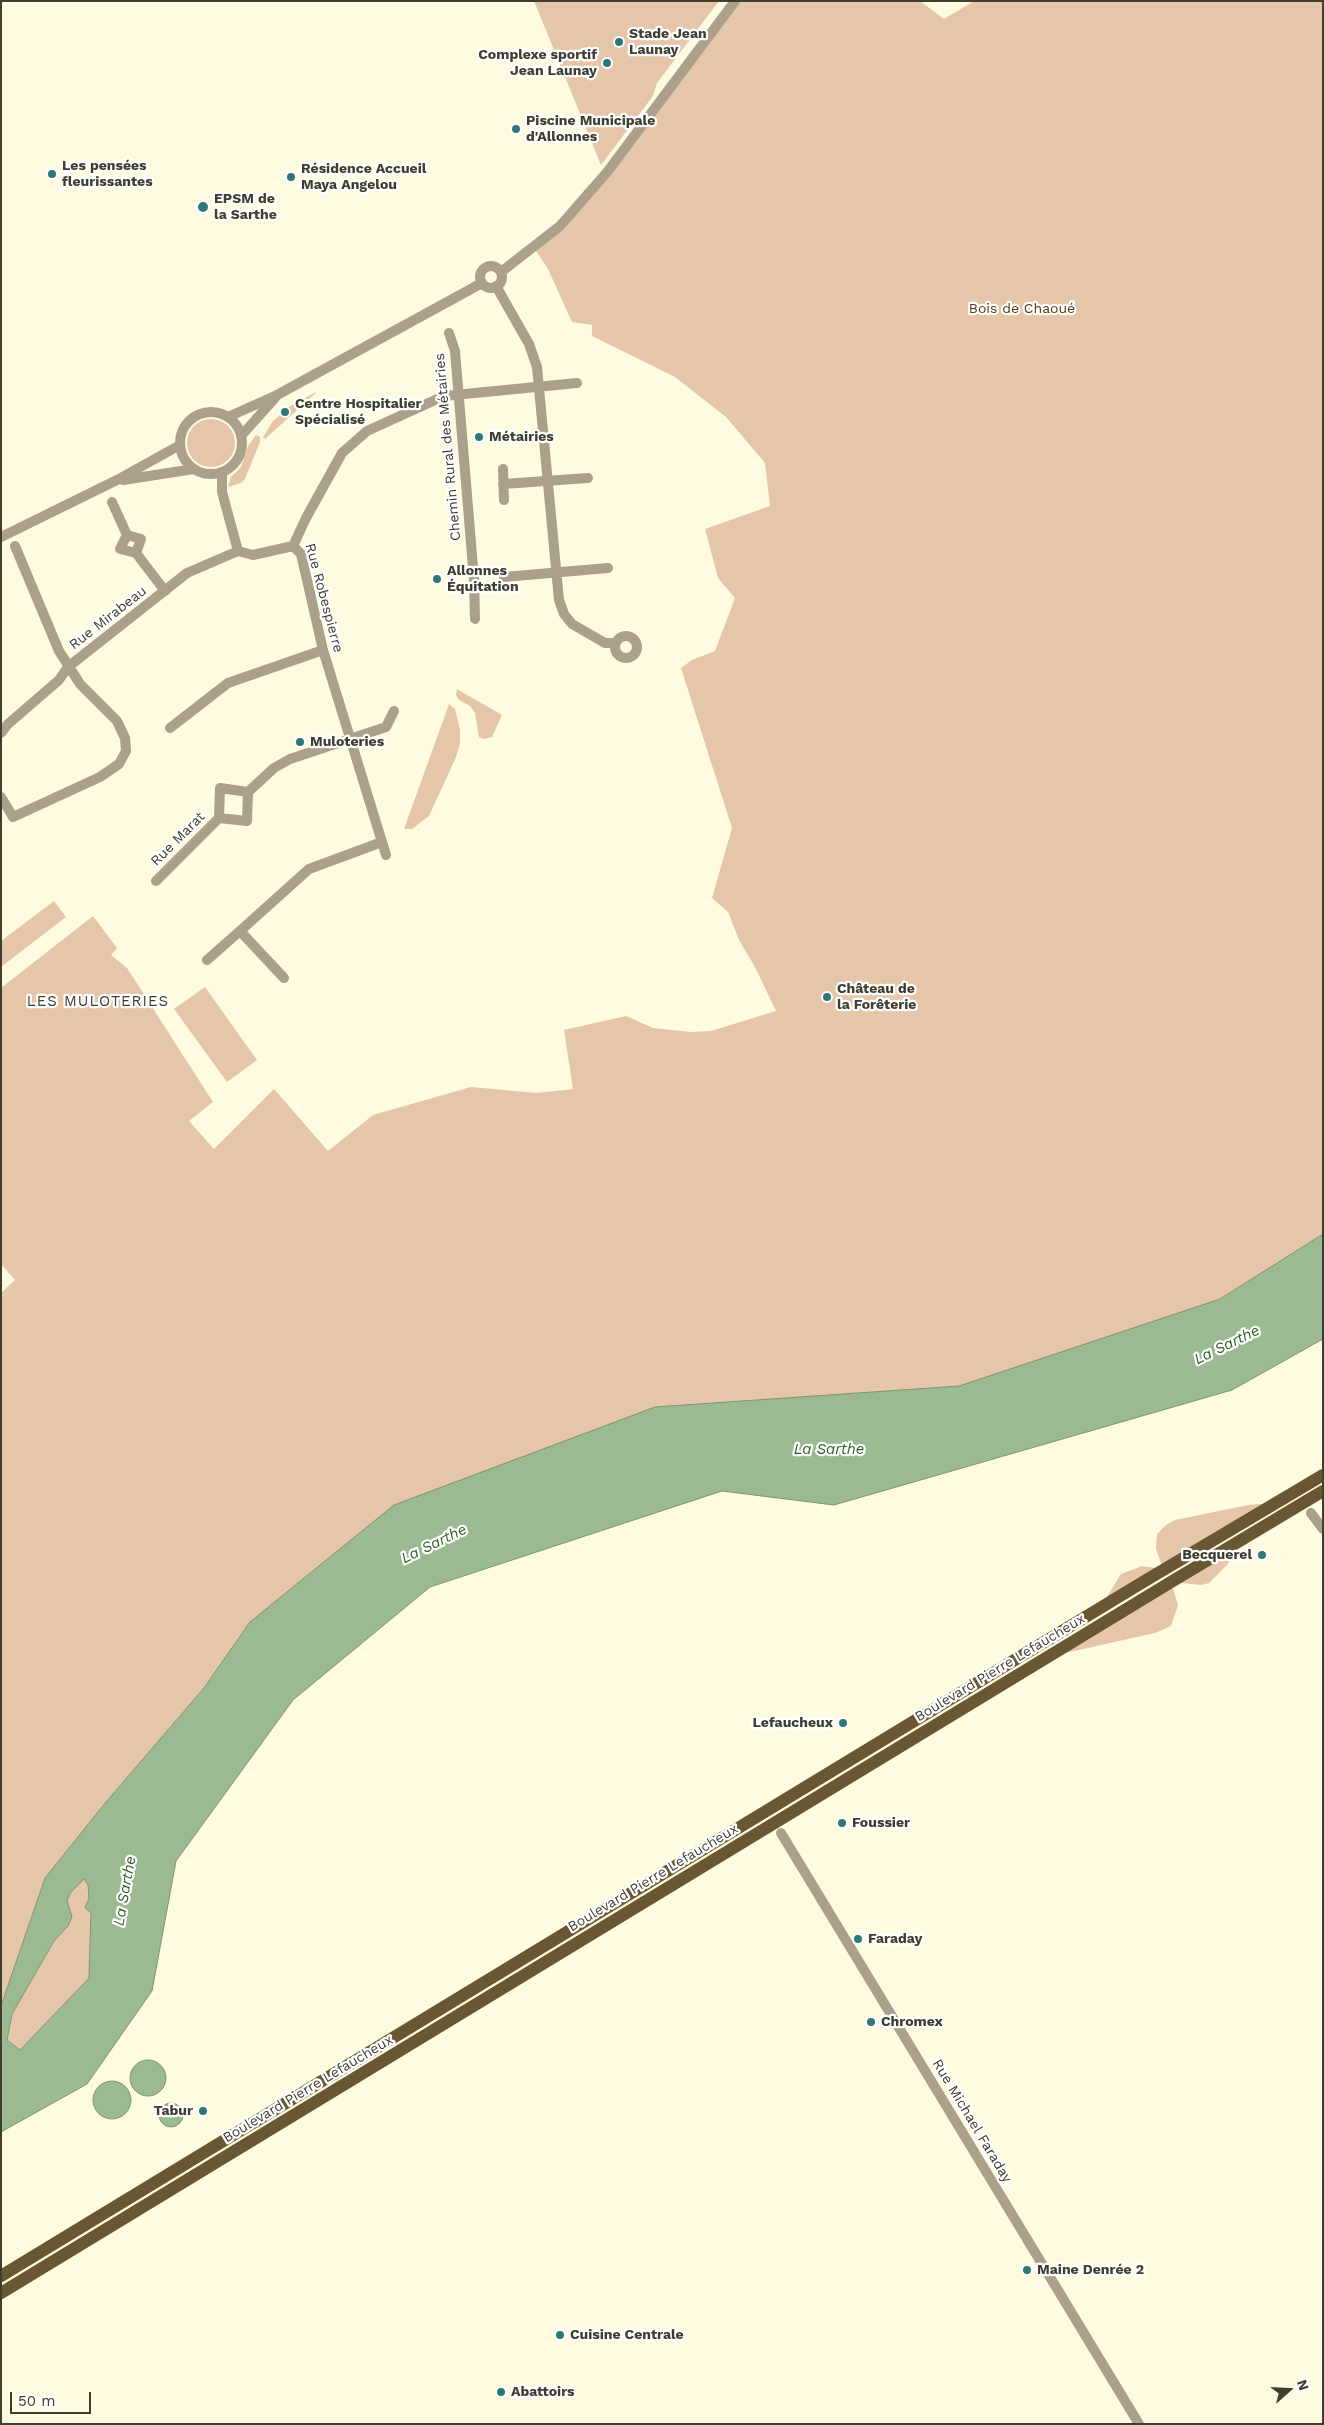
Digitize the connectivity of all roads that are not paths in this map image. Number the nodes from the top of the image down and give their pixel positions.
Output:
1 (735, 1) edge
2 (500, 272) junction
3 (482, 283) junction
4 (496, 286) junction
5 (449, 332) dead end
6 (577, 384) dead end
7 (540, 387) junction
8 (458, 394) junction
9 (277, 396) junction
10 (228, 417) junction
11 (241, 436) junction
12 (180, 445) junction
13 (194, 469) junction
14 (503, 469) dead end
15 (222, 472) junction
16 (588, 478) dead end
17 (117, 480) junction
18 (548, 480) junction
19 (503, 484) junction
20 (504, 500) dead end
21 (112, 502) dead end
22 (127, 534) junction
23 (1, 537) edge
24 (15, 546) dead end
25 (293, 546) junction
26 (238, 551) junction
27 (136, 553) junction
28 (608, 568) dead end
29 (558, 573) junction
30 (504, 577) dead end
31 (165, 591) junction
32 (475, 619) dead end
33 (615, 643) dead end
34 (323, 650) junction
35 (68, 667) junction
36 (394, 711) dead end
37 (170, 728) dead end
38 (1, 733) edge
39 (350, 738) junction
40 (248, 792) junction
41 (1, 797) edge
42 (219, 818) junction
43 (382, 842) junction
44 (386, 855) dead end
45 (156, 880) dead end
46 (240, 931) junction
47 (207, 960) dead end
48 (284, 978) dead end
49 (1323, 1475) edge
50 (1323, 1492) edge
51 (1311, 1513) dead end
52 (1323, 1529) edge
53 (1163, 1570) junction
54 (1171, 1582) junction
55 (781, 1833) dead end
56 (40, 2254) junction
57 (1, 2266) edge
58 (1, 2276) edge
59 (1, 2293) edge
60 (1140, 2424) edge

1 - 2 street
2 - 3 street
2 - 4 street
3 - 4 street
3 - 9 street
4 - 7 street
5 - 8 street, Chemin Rural des Métairies
6 - 7 street, Rue Robespierre
7 - 8 street, Rue Robespierre
7 - 18 street
8 - 25 street, Rue Robespierre
8 - 32 street, Chemin Rural des Métairies
9 - 10 street
9 - 11 street
10 - 11 street
10 - 12 street
11 - 15 street
12 - 13 street
12 - 17 street
13 - 15 street
13 - 17 street
14 - 19 street
15 - 26 street
16 - 18 street
17 - 23 street
18 - 19 street
18 - 29 street
19 - 20 street
21 - 22 street, Rue Mirabeau
22 - 27 street, Rue Mirabeau
22 - 27 street, Rue Mirabeau
24 - 35 street
25 - 26 street, Rue Mirabeau
25 - 34 street, Rue Robespierre
26 - 31 street, Rue Mirabeau
27 - 31 street, Rue Mirabeau
28 - 29 street
29 - 30 street
29 - 33 street
31 - 35 street, Rue Mirabeau
34 - 37 street
34 - 39 street, Rue Robespierre
35 - 38 street, Rue Mirabeau
35 - 41 street
36 - 39 street
39 - 40 street
39 - 43 street, Rue Robespierre
40 - 42 street, Rue Marat
40 - 42 street, Rue Marat
42 - 45 street, Rue Marat
43 - 44 street, Rue Robespierre
43 - 46 street
46 - 47 street
46 - 48 street
49 - 53 main road, Boulevard Pierre Lefaucheux
50 - 54 main road, Boulevard Pierre Lefaucheux
51 - 52 street
53 - 54 main road
53 - 56 main road, Boulevard Pierre Lefaucheux
54 - 59 main road, Boulevard Pierre Lefaucheux
55 - 60 street, Rue Michael Faraday
56 - 57 main road
56 - 58 main road, Boulevard Pierre Lefaucheux

